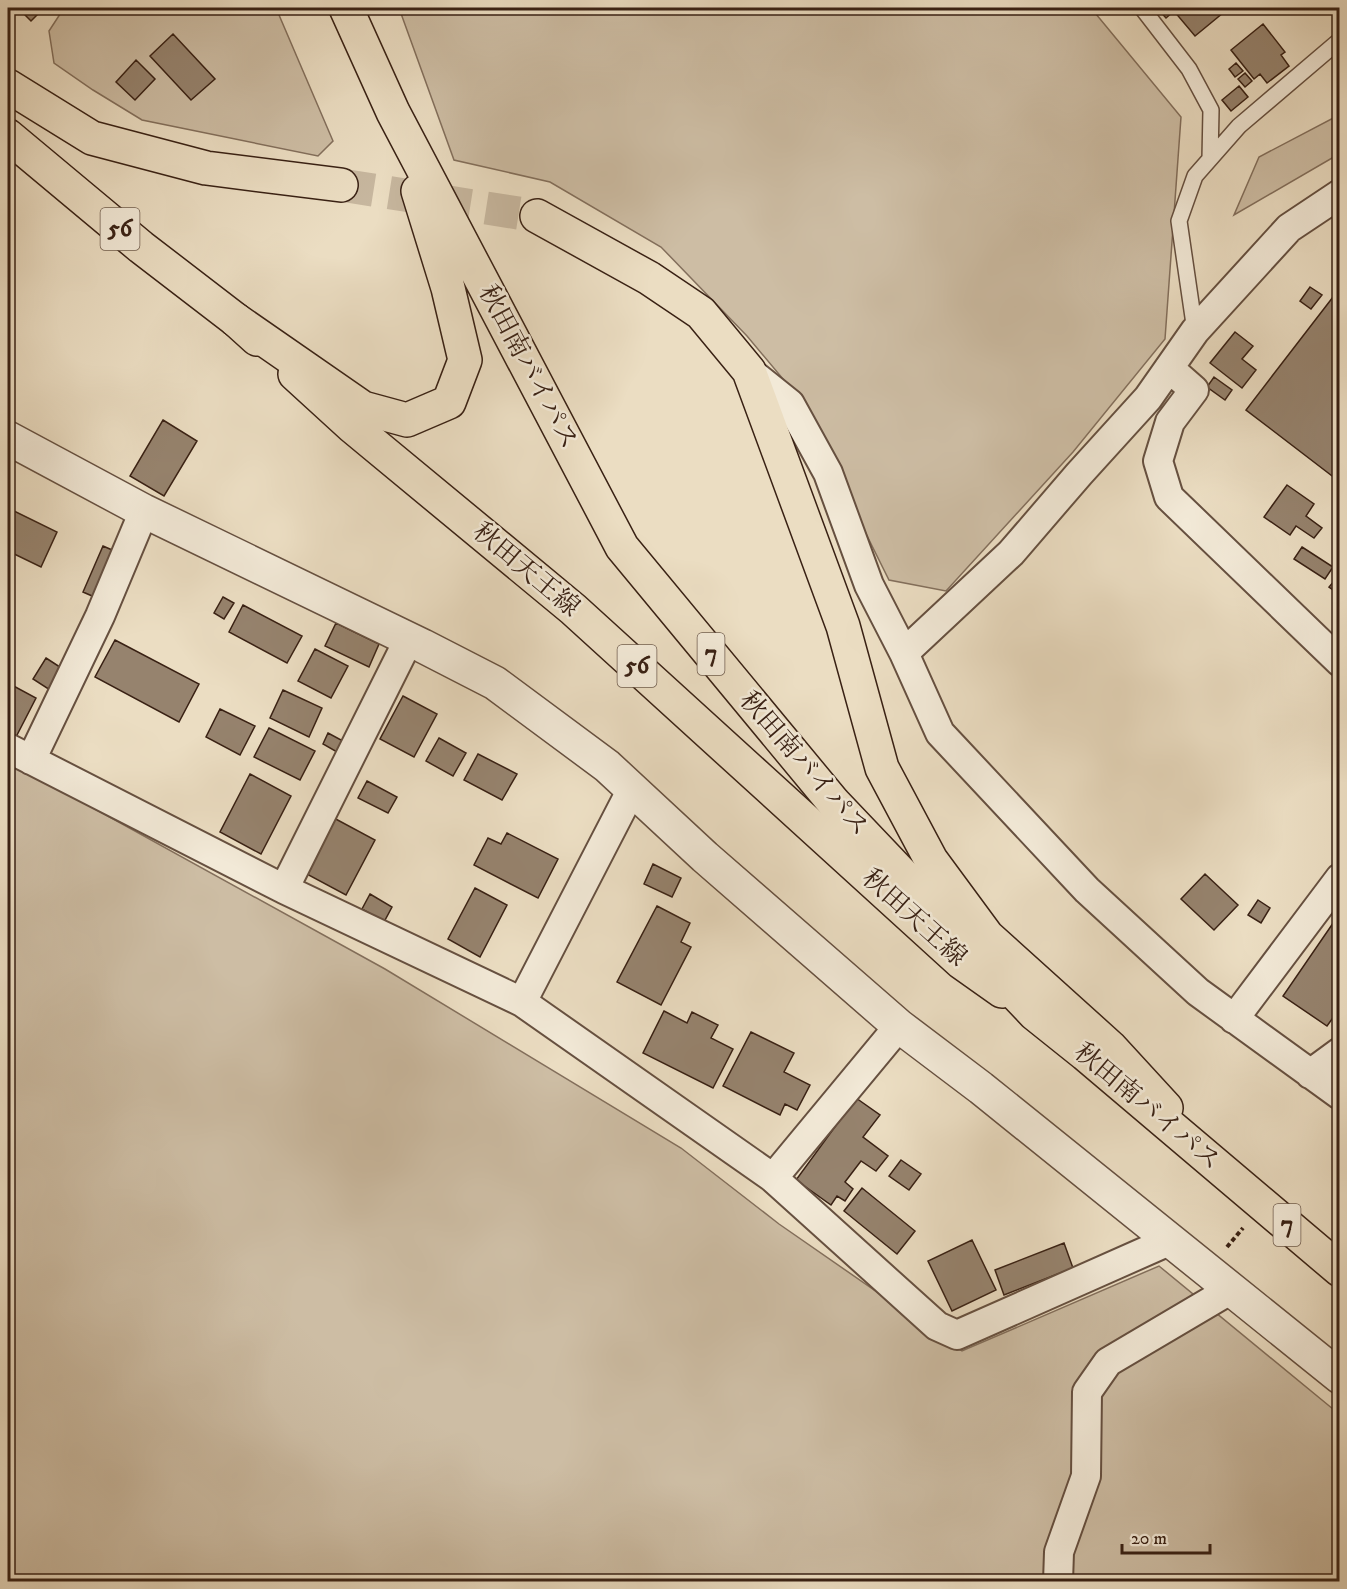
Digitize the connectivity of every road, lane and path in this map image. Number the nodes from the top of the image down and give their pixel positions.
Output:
1 (346, 8) edge
2 (1142, 8) edge
3 (1340, 40) edge
4 (8, 86) edge
5 (393, 112) junction
6 (8, 135) edge
7 (1210, 159) junction
8 (341, 185) tunnel mouth
9 (1340, 194) edge
10 (537, 216) tunnel mouth
11 (236, 320) junction
12 (1195, 331) junction
13 (1169, 368) junction
14 (749, 371) junction
15 (8, 438) edge
16 (144, 511) junction
17 (409, 639) junction
18 (904, 653) junction
19 (1340, 663) edge
20 (19, 754) edge
21 (633, 789) junction
22 (1340, 878) edge
23 (284, 889) junction
24 (522, 1002) junction
25 (1035, 1014) junction
26 (1234, 1019) junction
27 (899, 1026) junction
28 (1340, 1052) edge
29 (1310, 1074) junction
30 (1340, 1095) edge
31 (772, 1179) junction
32 (1235, 1181) junction
33 (1169, 1241) junction
34 (1340, 1270) edge
35 (1230, 1290) junction
36 (1340, 1377) edge
37 (1058, 1581) edge

1 - 5 main road, 秋田南バイパス / 7
2 - 7 lane
3 - 7 lane
4 - 8 main road
5 - 11 main road
5 - 25 main road, 秋田南バイパス / 7
6 - 11 main road, 秋田天王線 / 56
7 - 12 lane
9 - 12 street
10 - 14 main road
11 - 25 main road, 秋田天王線 / 56
12 - 13 street
13 - 18 street
13 - 19 street
14 - 18 street
14 - 32 main road
15 - 16 street
16 - 17 street
16 - 20 street
17 - 21 street
17 - 23 street
18 - 26 street
20 - 23 street
21 - 24 street
21 - 27 street
22 - 26 street
23 - 24 street
24 - 31 street
25 - 32 main road, 秋田南バイパス / 7
26 - 29 street
27 - 31 street
27 - 33 street
28 - 29 street
29 - 30 street
31 - 33 street
32 - 34 main road, 7
33 - 35 street
35 - 36 street
35 - 37 street

